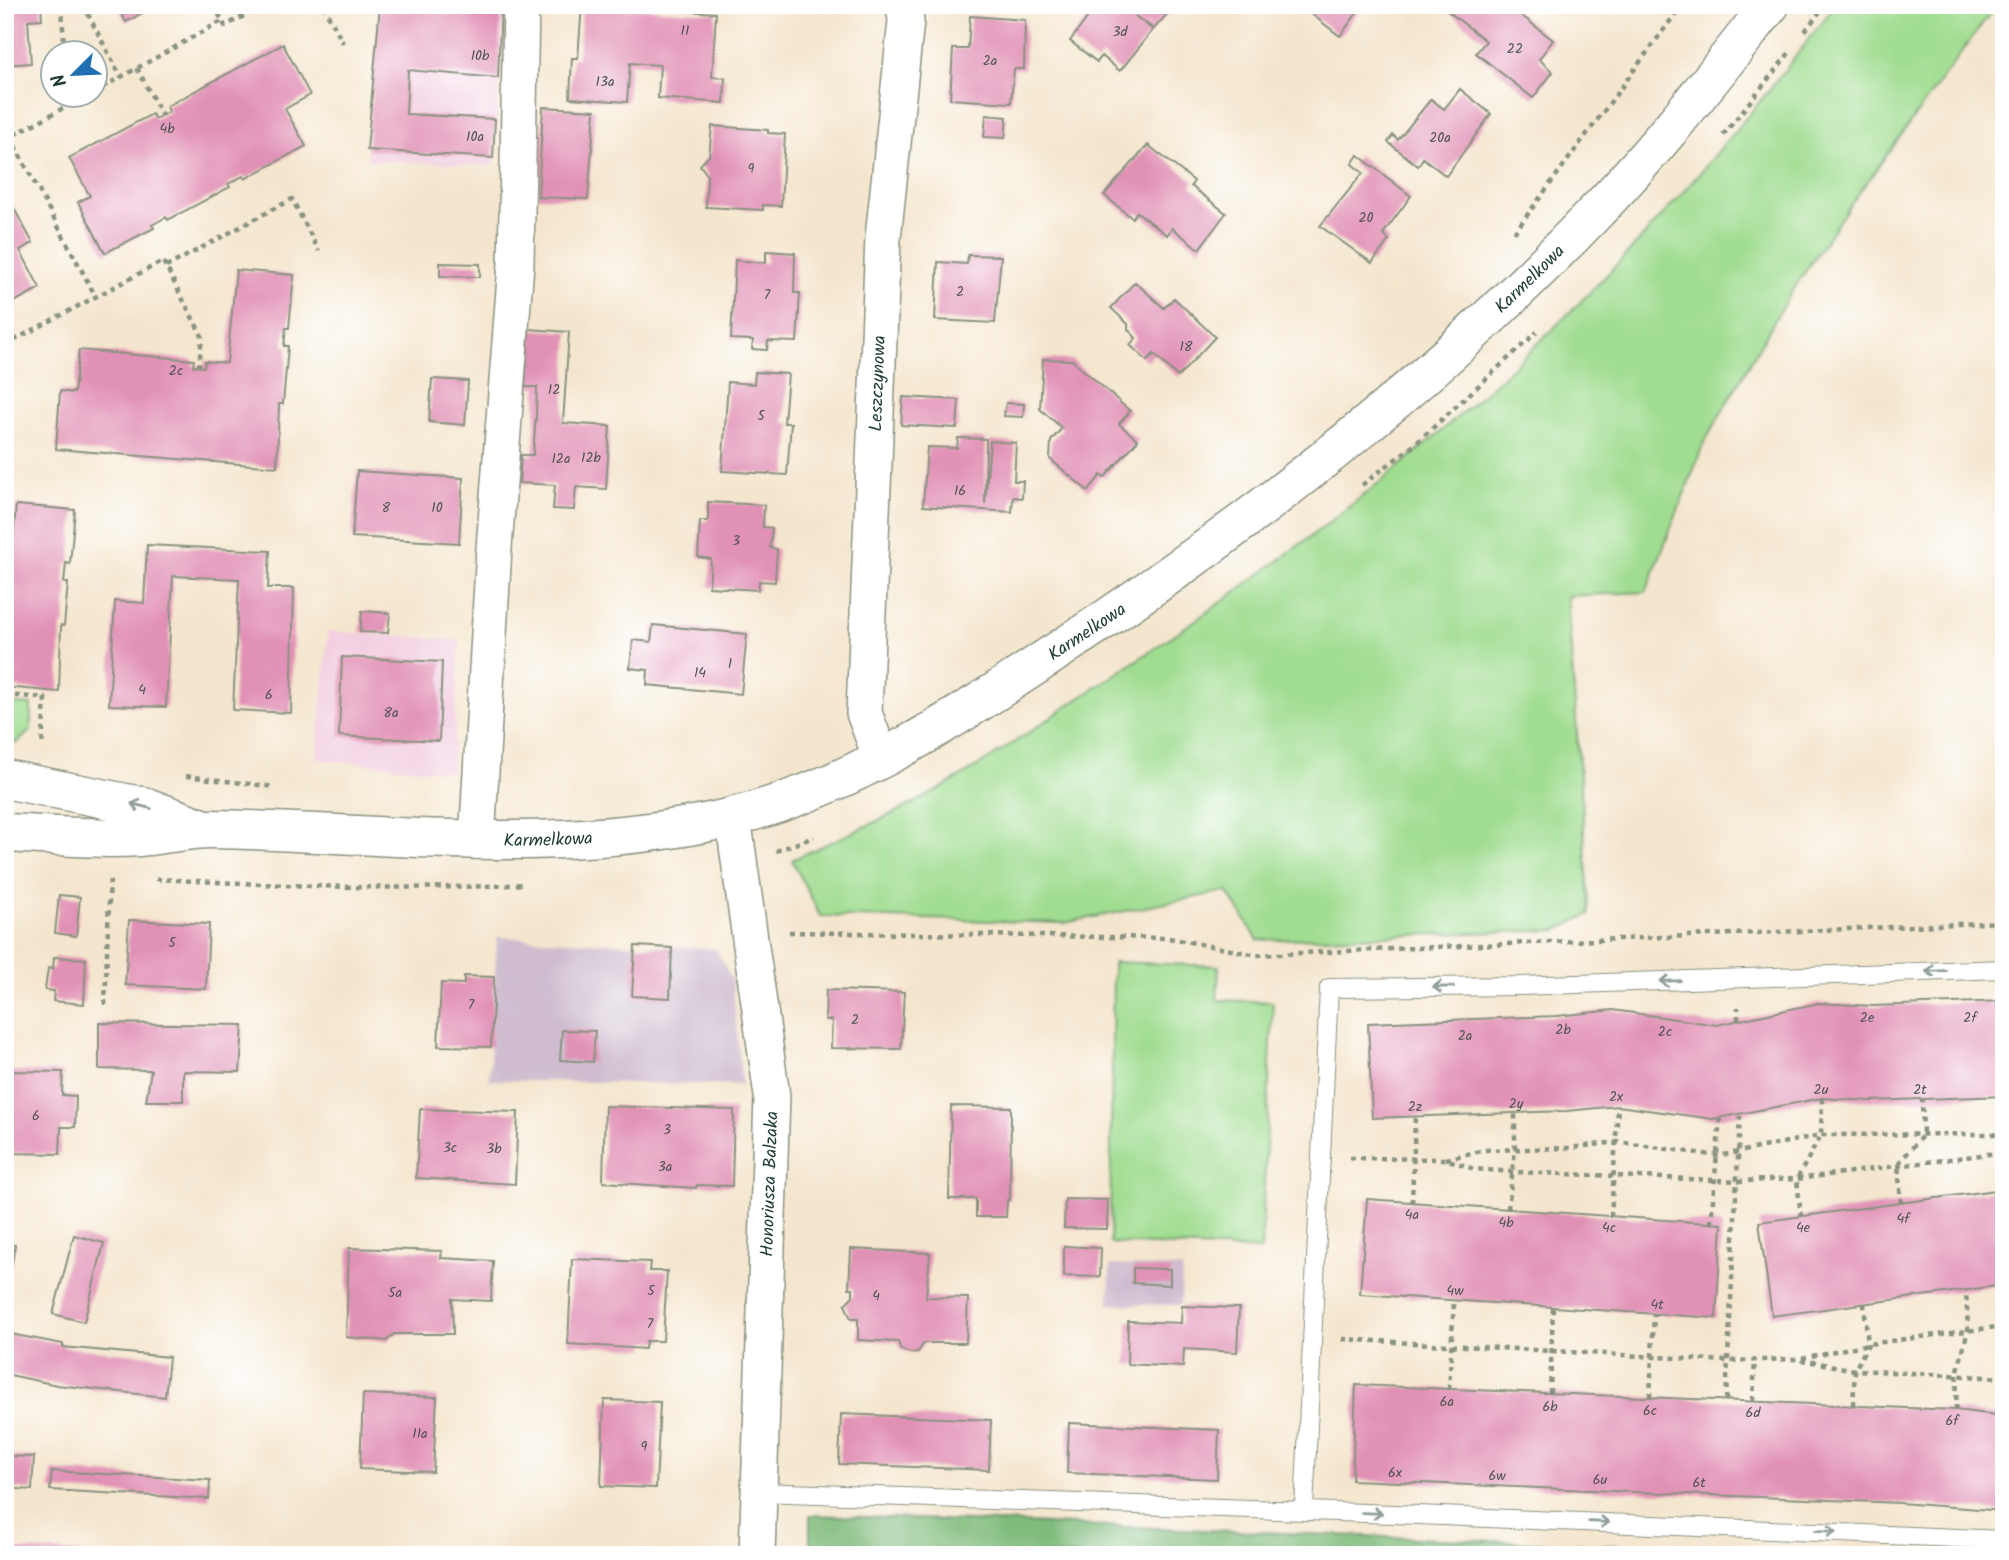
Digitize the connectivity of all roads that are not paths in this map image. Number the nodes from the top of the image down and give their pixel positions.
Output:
1 (520, 5) edge
2 (904, 5) edge
3 (1770, 5) edge
4 (881, 758) junction
5 (5, 779) edge
6 (733, 817) junction
7 (205, 829) junction
8 (5, 832) edge
9 (477, 841) junction
10 (2004, 969) edge
11 (759, 1492) junction
12 (1304, 1510) junction
13 (2004, 1540) edge
14 (757, 1555) edge

1 - 9 street
2 - 4 street, Leszczynowa
3 - 4 street, Karmelkowa
4 - 6 street, Karmelkowa
7 -> 5 street, Karmelkowa
6 - 9 street, Karmelkowa
6 - 11 street, Honoriusza Balzaka
7 - 8 street, Karmelkowa
7 - 9 street, Karmelkowa
10 -> 12 lane
11 - 12 lane
11 - 14 street, Honoriusza Balzaka
12 -> 13 lane

